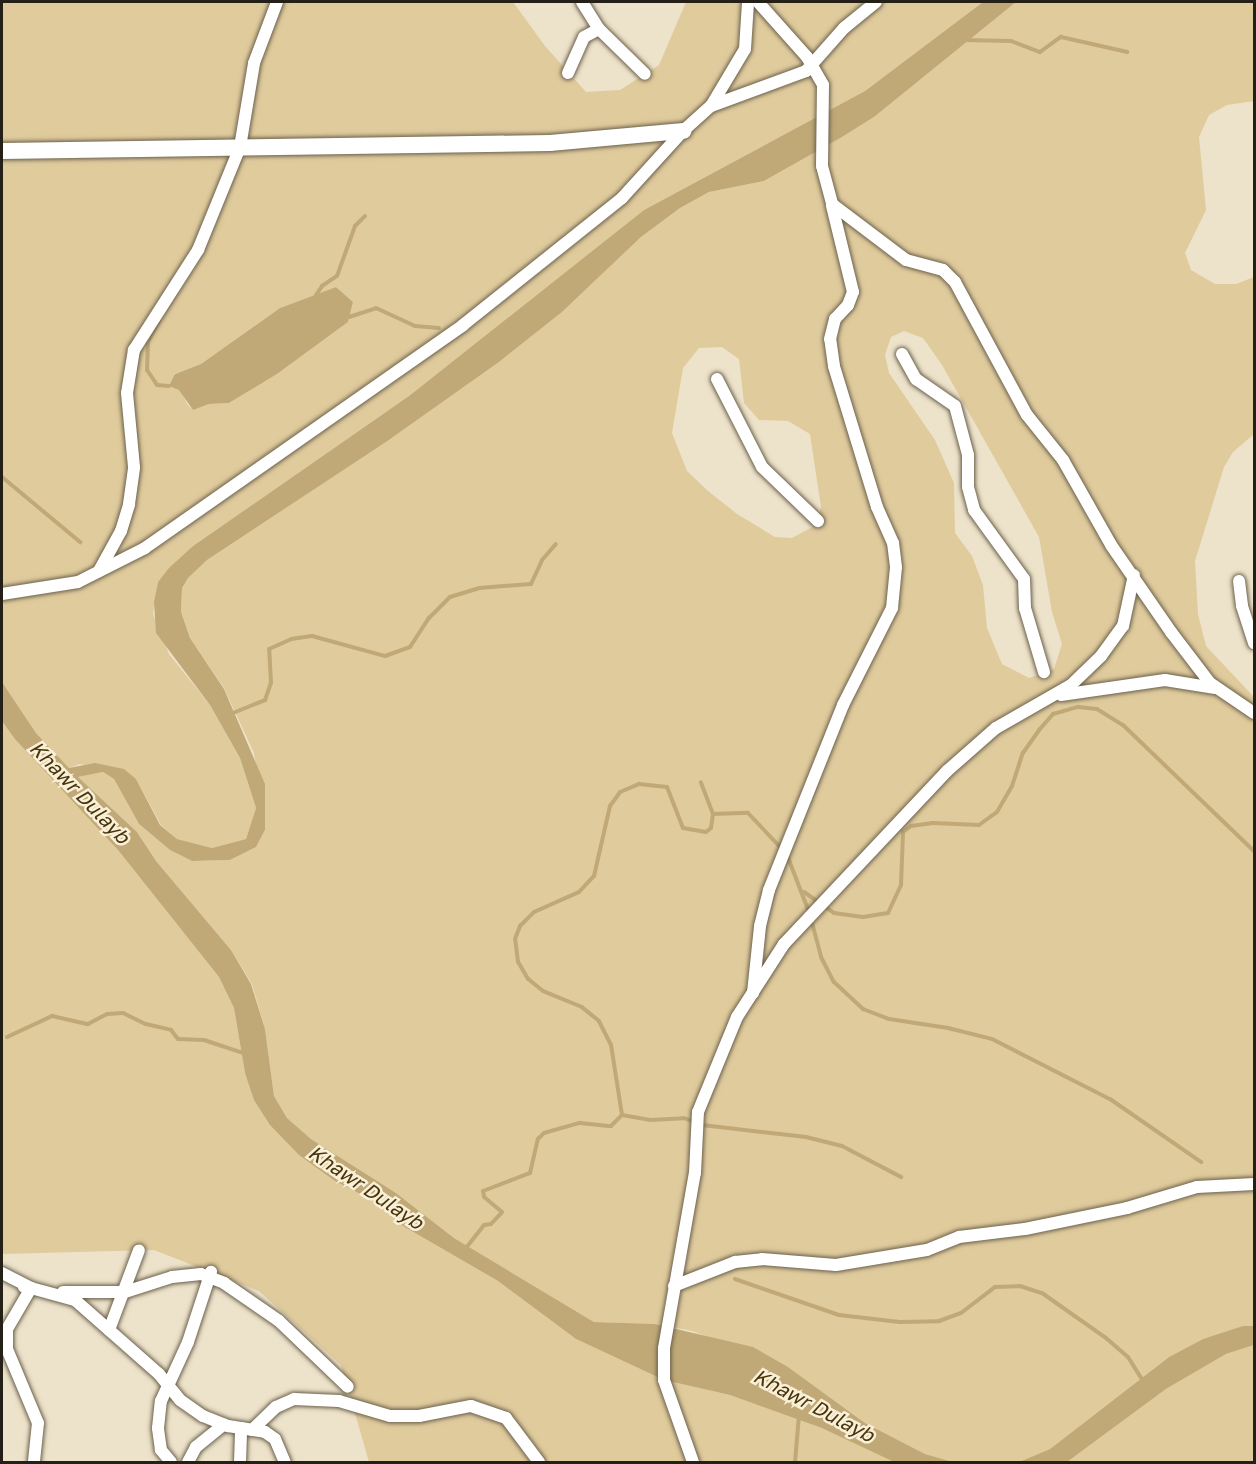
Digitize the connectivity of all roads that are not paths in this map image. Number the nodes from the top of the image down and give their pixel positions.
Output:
1 (277, 2) edge
2 (582, 2) edge
3 (748, 2) edge
4 (758, 2) edge
5 (876, 2) edge
6 (598, 29) junction
7 (812, 64) junction
8 (568, 73) dead end
9 (645, 74) dead end
10 (711, 106) junction
11 (682, 131) junction
12 (240, 147) junction
13 (2, 151) edge
14 (832, 204) junction
15 (902, 354) dead end
16 (717, 379) dead end
17 (818, 521) dead end
18 (97, 575) junction
19 (1134, 575) junction
20 (1239, 581) dead end
21 (2, 594) edge
22 (1254, 643) edge
23 (1044, 672) dead end
24 (1215, 688) junction
25 (1045, 699) junction
26 (1254, 713) edge
27 (753, 994) junction
28 (1254, 1184) edge
29 (139, 1250) dead end
30 (2, 1273) edge
31 (211, 1275) junction
32 (2, 1283) edge
33 (674, 1286) junction
34 (31, 1288) junction
35 (53, 1292) junction
36 (125, 1292) junction
37 (109, 1330) junction
38 (4, 1332) edge
39 (166, 1383) junction
40 (348, 1387) dead end
41 (224, 1424) junction
42 (246, 1429) junction
43 (34, 1462) edge
44 (171, 1462) edge
45 (188, 1462) edge
46 (240, 1462) edge
47 (285, 1462) edge
48 (539, 1462) edge
49 (693, 1462) edge

1 - 12 street
2 - 6 street
3 - 10 street
4 - 7 street
5 - 7 street
6 - 8 street
6 - 9 street
7 - 10 street
7 - 14 street
10 - 11 street
11 - 12 main road
11 - 18 street
12 - 13 main road
12 - 18 street
14 - 19 street
14 - 27 street
15 - 23 street
16 - 17 street
18 - 21 street
19 - 24 street
19 - 25 street
20 - 22 street
24 - 25 street
24 - 26 street
25 - 27 street
27 - 33 street
28 - 33 street
29 - 36 street
30 - 34 street
31 - 36 street
31 - 39 street
31 - 40 street
32 - 34 street
33 - 49 street
34 - 35 street
34 - 38 street
35 - 36 street
35 - 37 street
36 - 37 street
37 - 39 street
38 - 43 street
39 - 41 street
39 - 44 street
41 - 42 street
41 - 45 street
42 - 46 street
42 - 47 street
42 - 48 street

